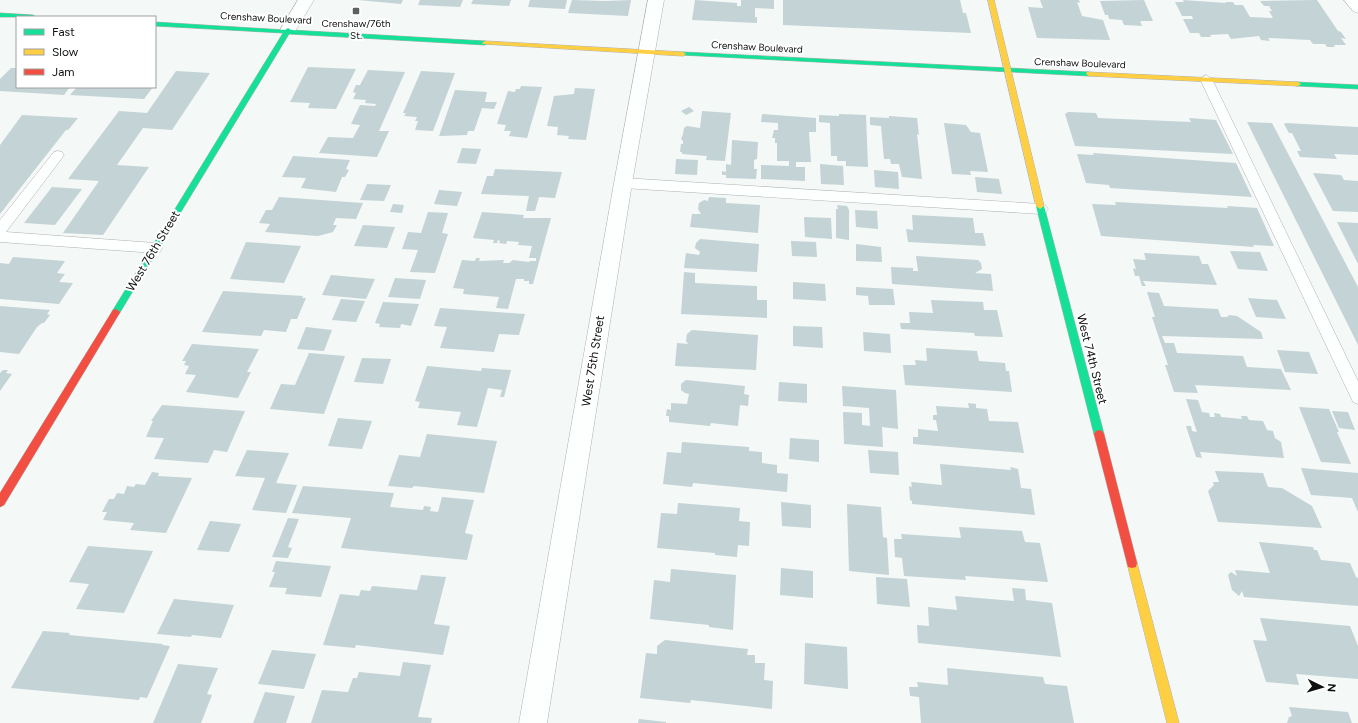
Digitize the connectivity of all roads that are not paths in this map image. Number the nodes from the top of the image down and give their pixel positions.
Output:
1 (306, 0) edge
2 (656, 0) edge
3 (991, 0) edge
4 (1352, 0) edge
5 (1358, 8) edge
6 (0, 15) edge
7 (16, 16) edge
8 (156, 24) edge
9 (288, 30) junction
10 (647, 52) junction
11 (1008, 71) junction
12 (1206, 79) junction
13 (1358, 87) edge
14 (58, 155) dead end
15 (623, 183) junction
16 (1041, 209) junction
17 (0, 230) edge
18 (0, 237) edge
19 (155, 248) junction
20 (1358, 398) edge
21 (0, 502) edge
22 (533, 723) edge
23 (1173, 723) edge

1 - 9 street, West 76th Street
2 - 10 street, West 75th Street
3 - 11 main road, West 74th Street
4 - 5 street
6 - 7 main road
8 - 9 main road, Crenshaw Boulevard
9 - 10 main road, Crenshaw Boulevard
9 - 19 main road, West 76th Street
10 - 11 main road, Crenshaw Boulevard
10 - 15 street, West 75th Street
11 - 12 main road, Crenshaw Boulevard
11 - 16 main road, West 74th Street
12 - 13 main road, Crenshaw Boulevard
12 - 20 lane
14 - 17 lane
15 - 16 lane
15 - 22 street, West 75th Street
16 - 23 main road, West 74th Street
18 - 19 lane
19 - 21 main road, West 76th Street

